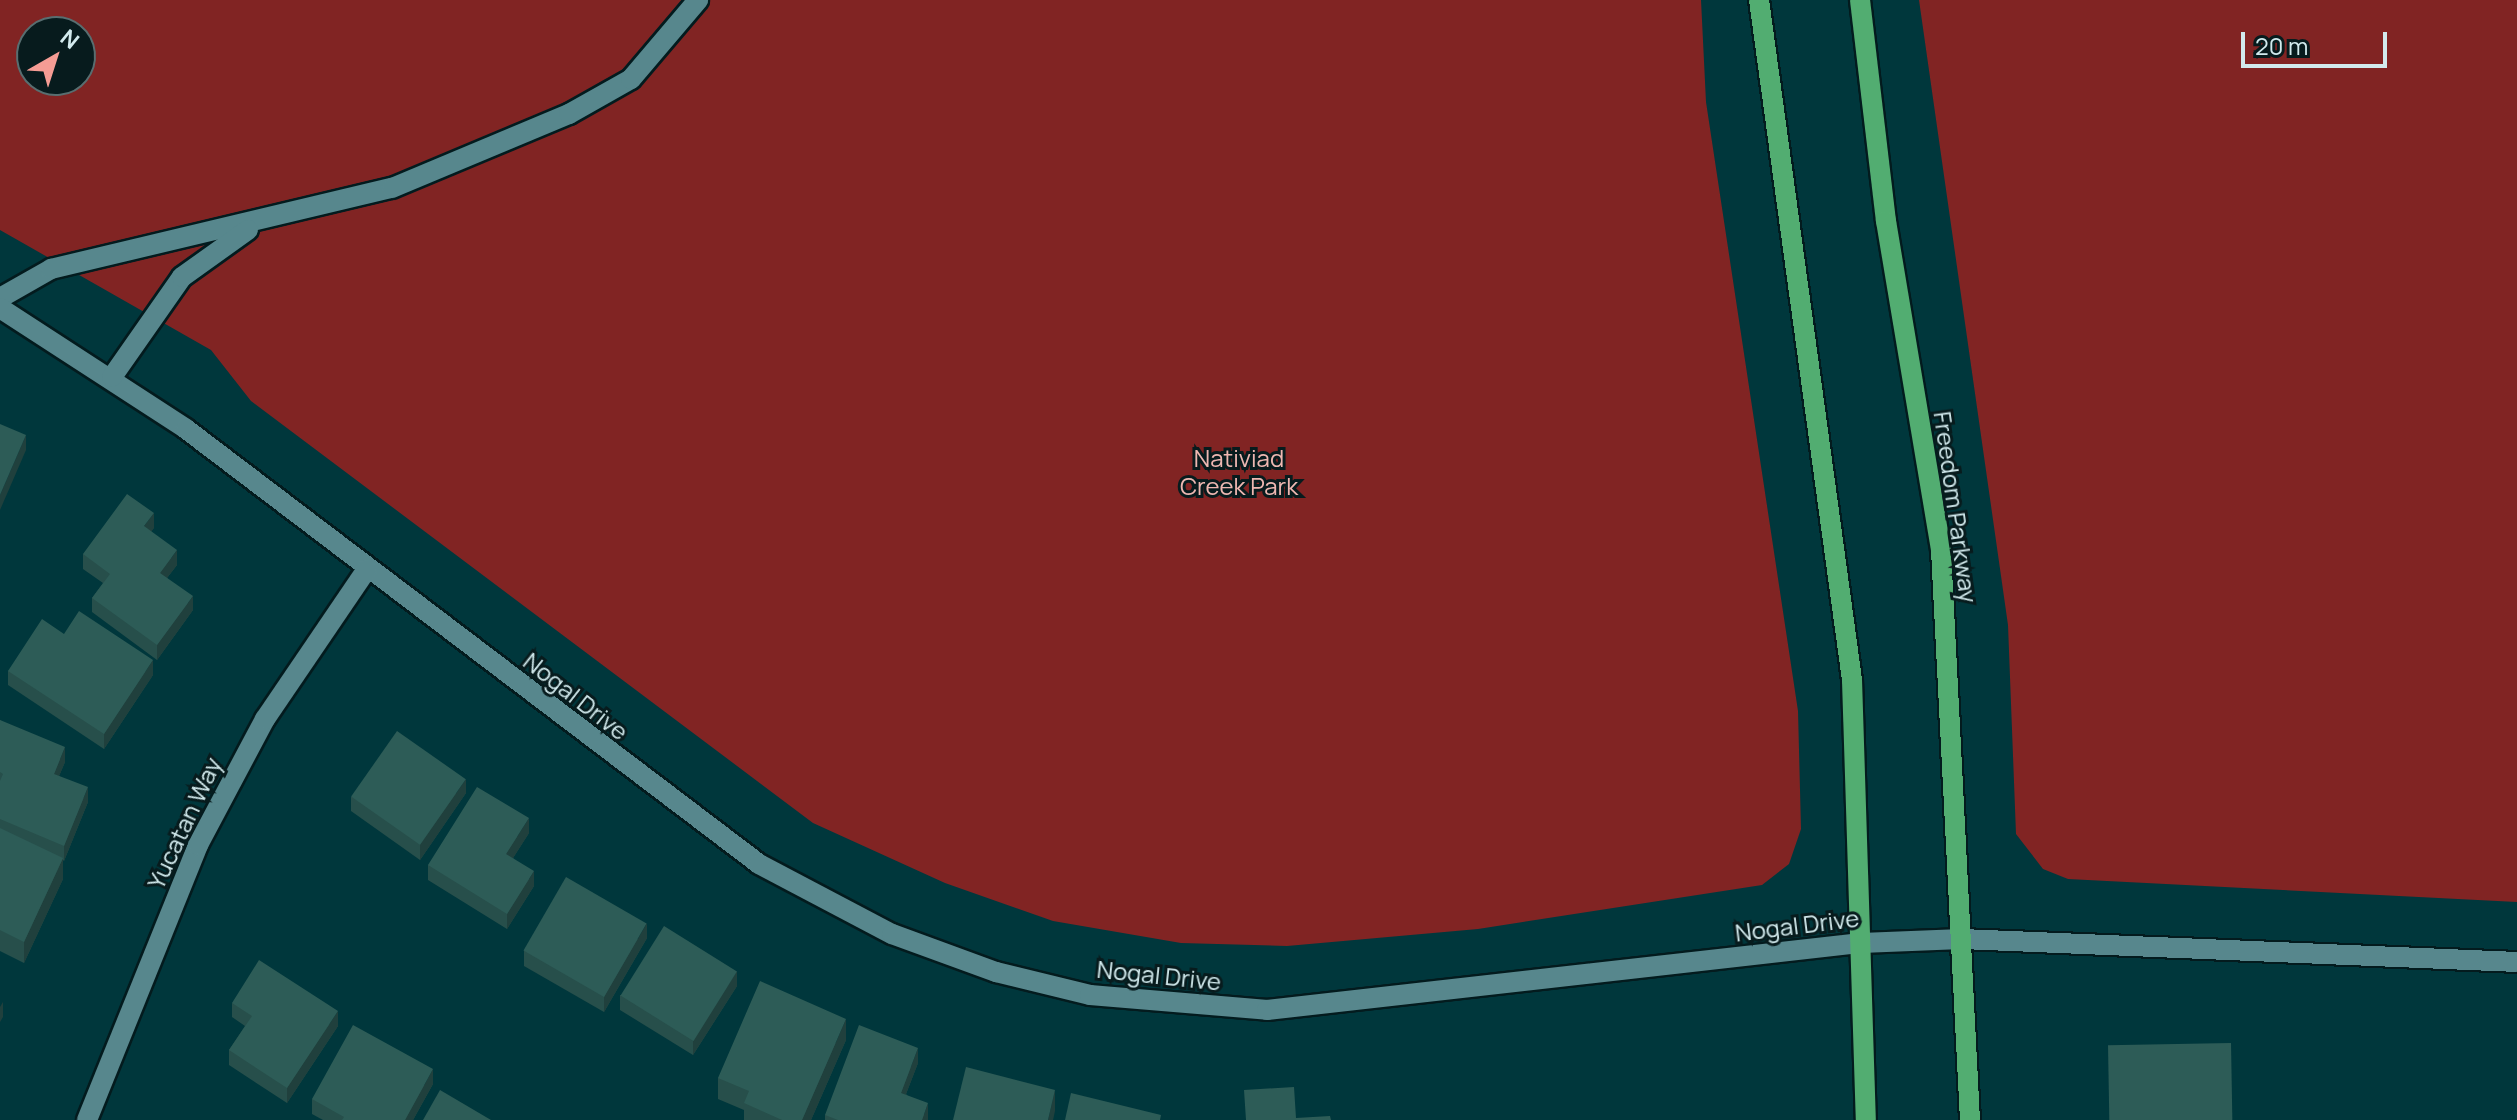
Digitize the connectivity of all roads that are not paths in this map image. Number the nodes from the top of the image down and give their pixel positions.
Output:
1 (698, 0) edge
2 (1759, 0) edge
3 (1860, 0) edge
4 (258, 223) junction
5 (0, 298) edge
6 (0, 308) edge
7 (112, 377) junction
8 (367, 569) junction
9 (1962, 939) junction
10 (1861, 943) junction
11 (2517, 962) edge
12 (90, 1119) edge
13 (1866, 1120) edge
14 (1970, 1120) edge

1 - 4 street
2 - 10 main road
3 - 9 main road, Freedom Parkway
4 - 5 street
4 - 7 street
6 - 7 street, Nogal Drive
7 - 8 street, Nogal Drive
8 - 10 street, Nogal Drive
8 - 12 street, Yucatan Way
9 - 10 street, Nogal Drive
9 - 11 street, Nogal Drive
9 - 14 main road, Freedom Parkway
10 - 13 main road

